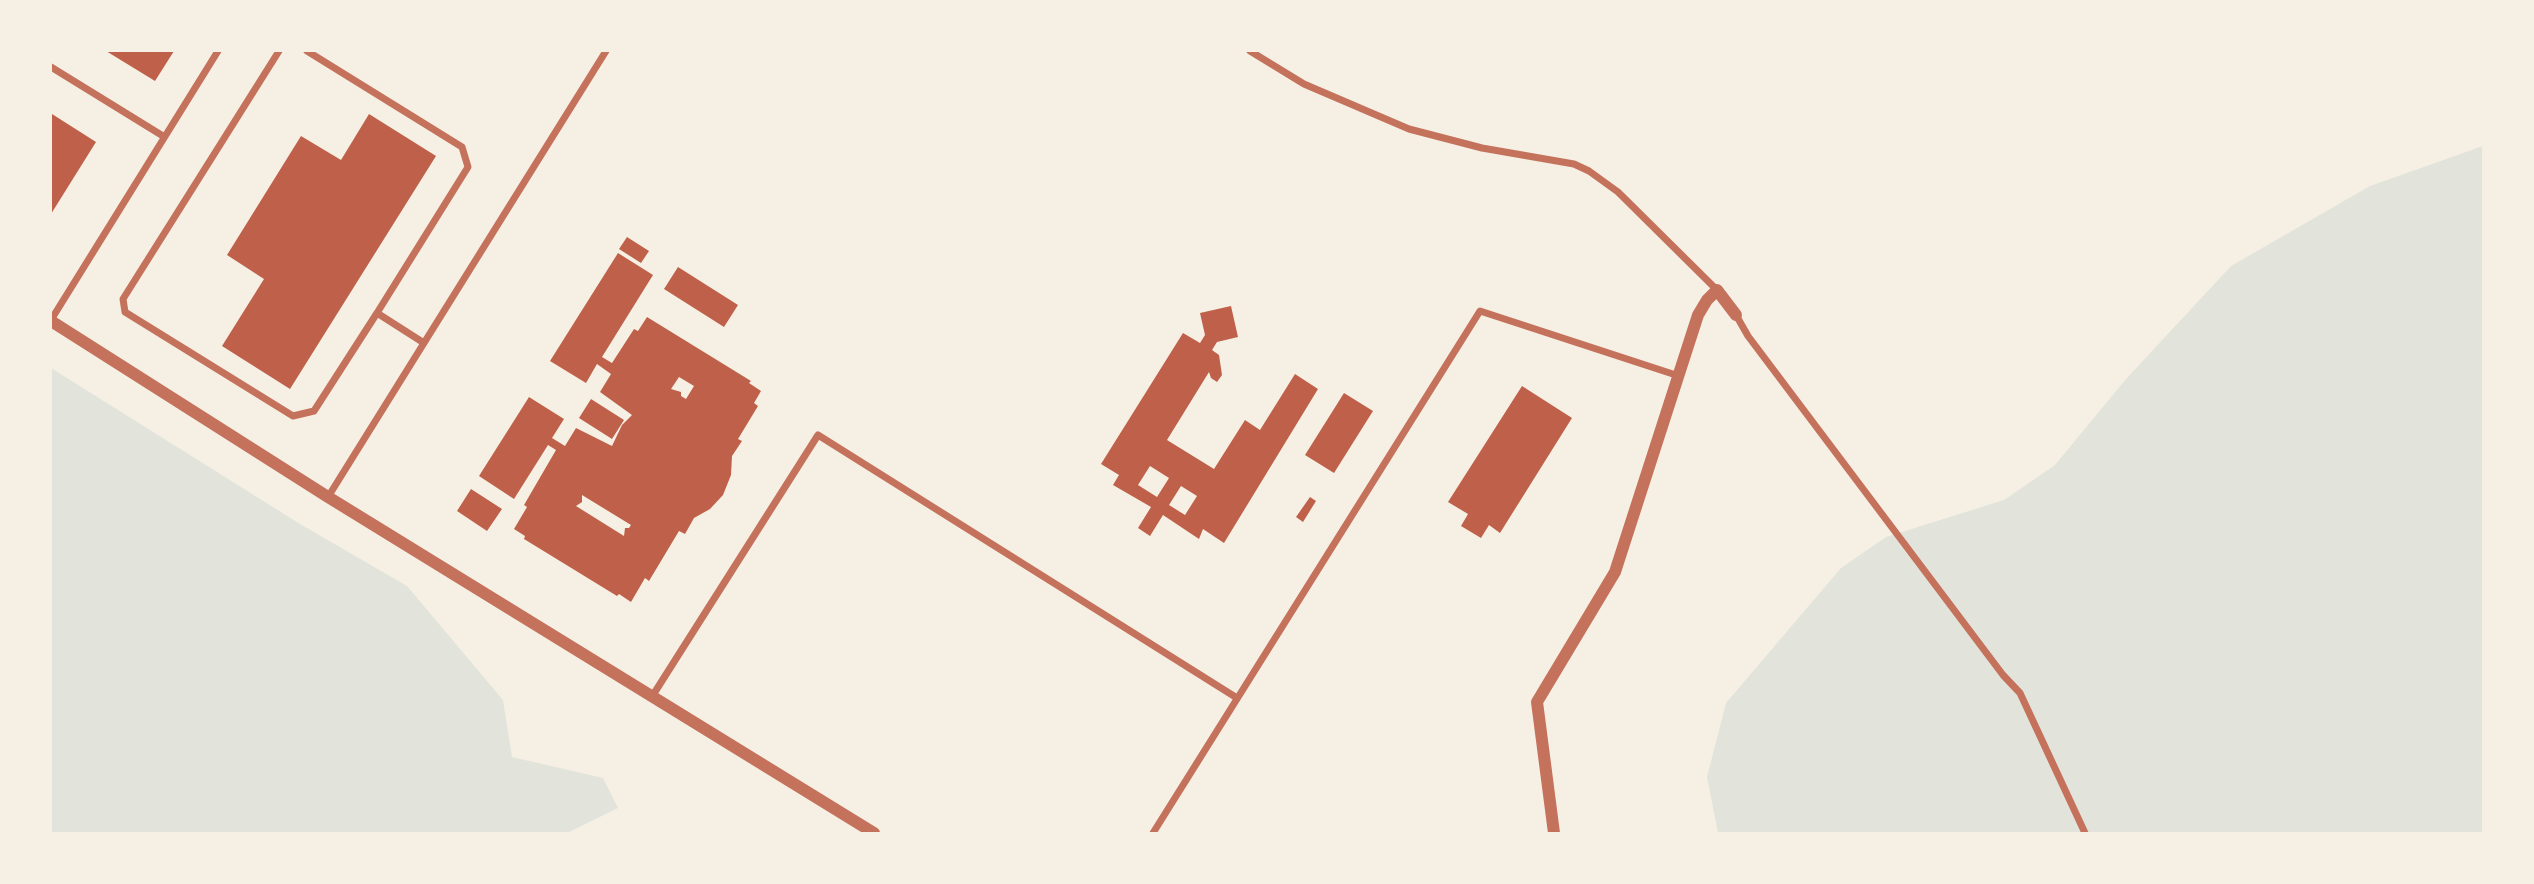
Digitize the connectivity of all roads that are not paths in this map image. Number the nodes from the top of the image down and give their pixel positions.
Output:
1 (218, 51) edge
2 (279, 51) edge
3 (307, 51) edge
4 (606, 51) edge
5 (1250, 51) edge
6 (51, 67) edge
7 (163, 136) junction
8 (1717, 290) junction
9 (377, 313) junction
10 (1736, 315) joint
11 (51, 321) edge
12 (424, 343) junction
13 (1679, 376) junction
14 (328, 497) junction
15 (653, 695) junction
16 (1237, 698) junction
17 (874, 833) edge
18 (1153, 833) edge
19 (1554, 833) edge
20 (2085, 833) edge

1 - 7 street
2 - 9 street
3 - 9 street
4 - 12 street
5 - 8 street
6 - 7 street
7 - 11 street
8 - 10 street
8 - 13 street
9 - 12 street
10 - 20 street
11 - 14 street
12 - 14 street
13 - 16 street
13 - 19 street
14 - 15 street
15 - 16 street
15 - 17 street
16 - 18 street

